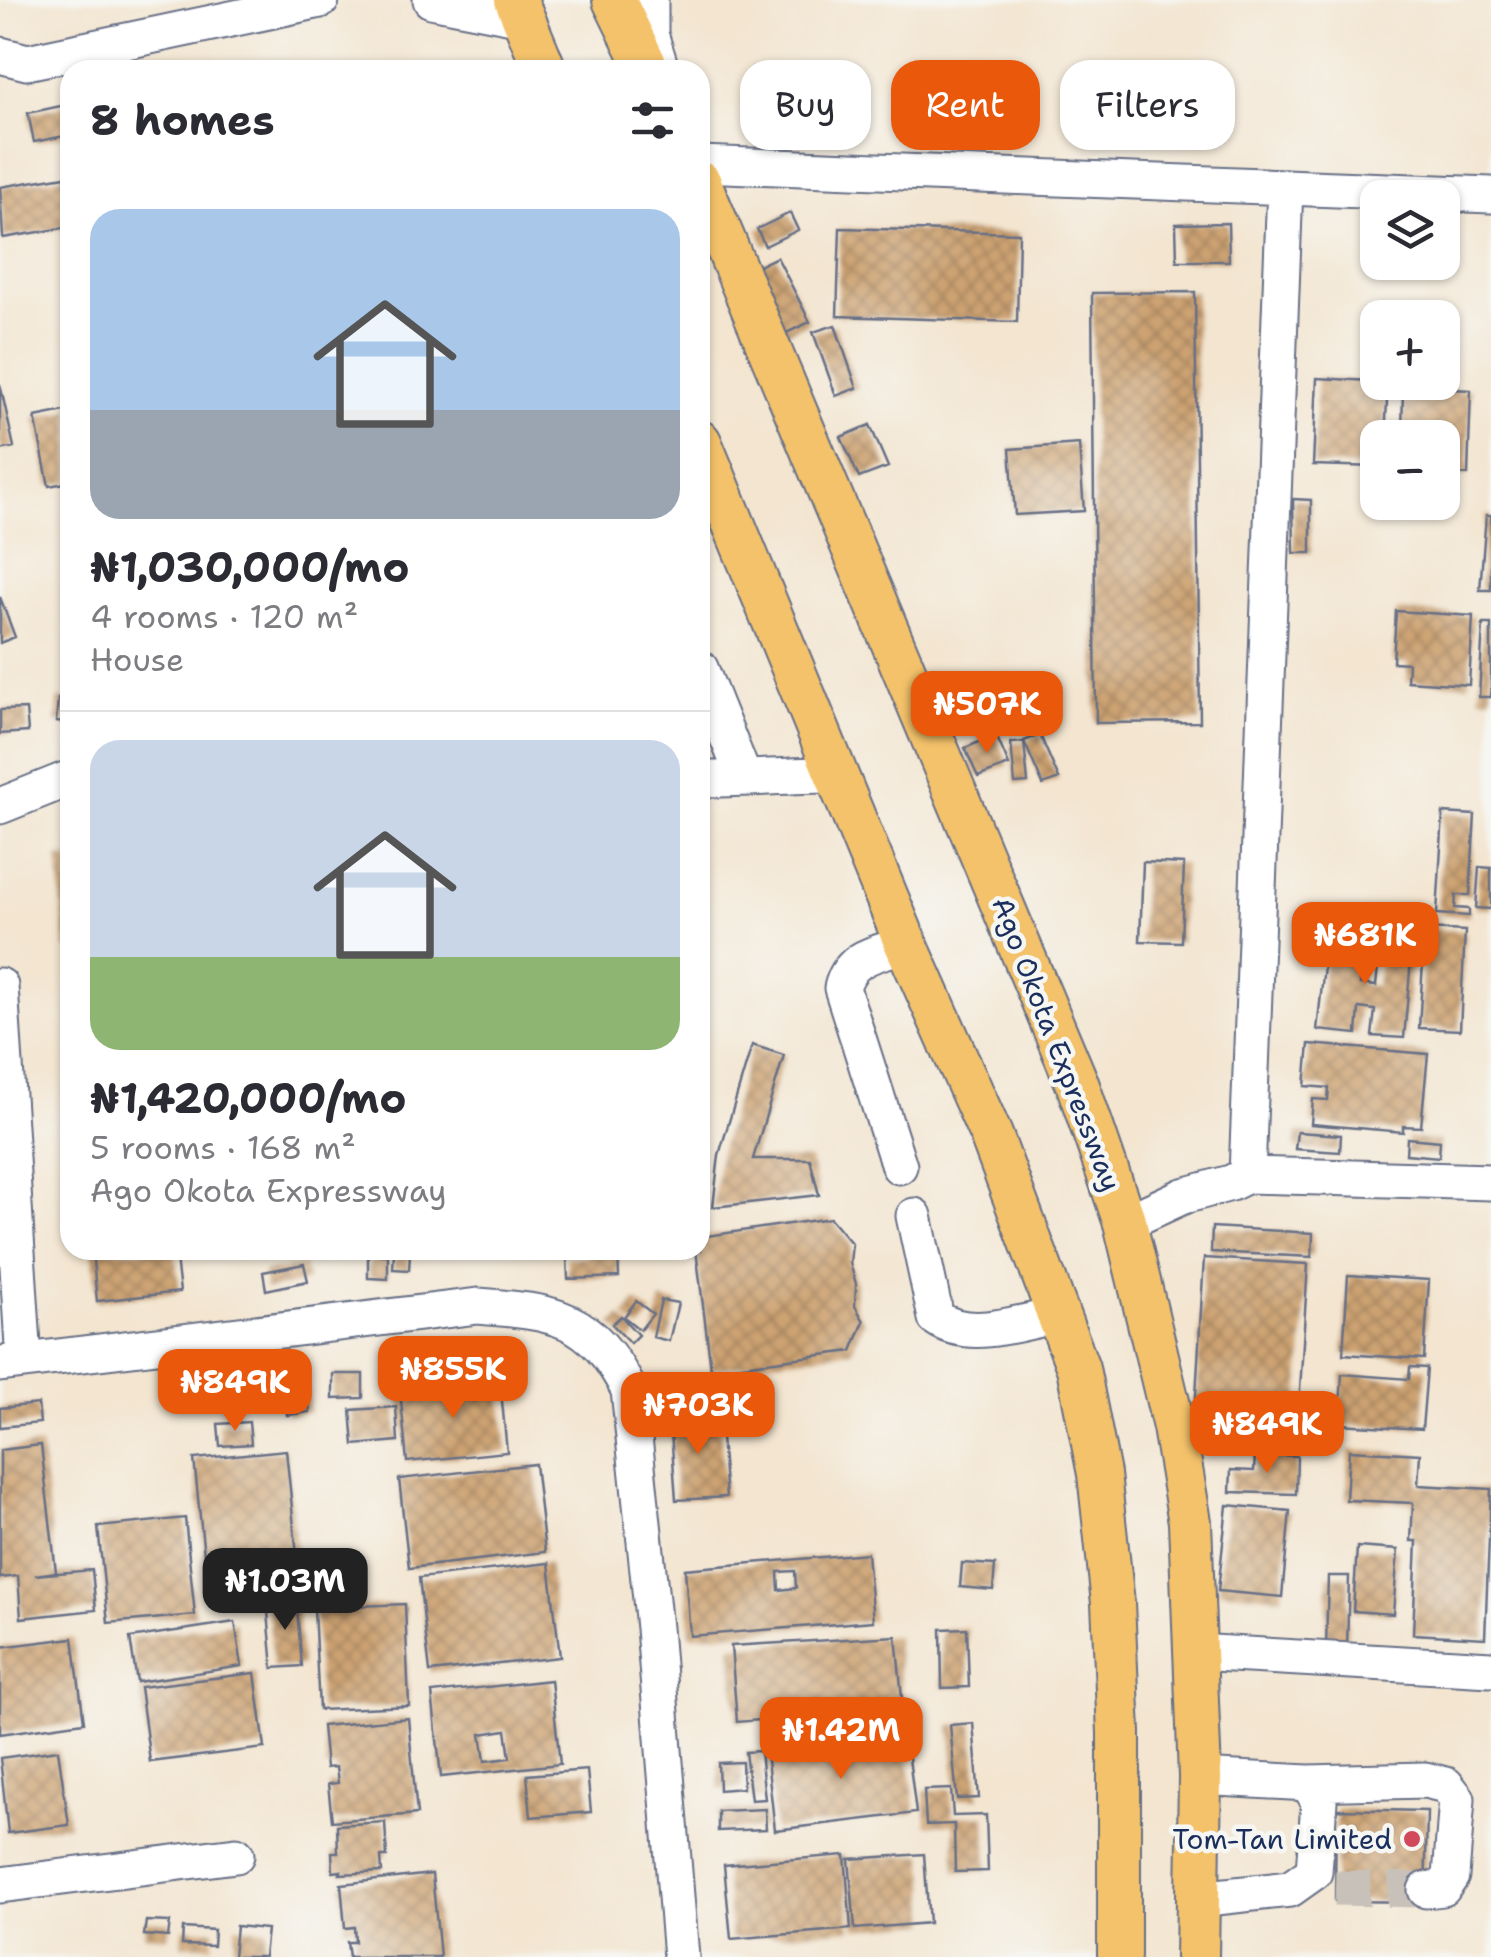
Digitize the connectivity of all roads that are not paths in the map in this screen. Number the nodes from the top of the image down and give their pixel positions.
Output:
1 (321, 0) edge
2 (431, 0) edge
3 (614, 0) edge
4 (650, 0) edge
5 (520, 9) edge
6 (0, 56) edge
7 (541, 60) edge
8 (643, 60) edge
9 (658, 60) edge
10 (710, 164) edge
11 (1284, 187) junction
12 (1491, 196) edge
13 (710, 206) edge
14 (710, 466) edge
15 (710, 724) edge
16 (710, 755) edge
17 (839, 775) junction
18 (720, 779) edge
19 (60, 782) edge
20 (0, 806) edge
21 (906, 944) junction
22 (0, 986) edge
23 (900, 1166) dead end
24 (1248, 1174) junction
25 (1491, 1182) edge
26 (914, 1216) dead end
27 (1125, 1223) junction
28 (1059, 1315) junction
29 (12, 1363) edge
30 (1195, 1652) junction
31 (1491, 1669) edge
32 (1200, 1777) junction
33 (1308, 1783) junction
34 (236, 1855) dead end
35 (0, 1886) edge
36 (1335, 1888) tunnel mouth
37 (1290, 1890) junction
38 (1426, 1890) dead end
39 (1198, 1899) junction
40 (681, 1957) edge
41 (1119, 1957) edge
42 (1197, 1957) edge

1 - 6 street
2 - 5 street
3 - 8 main road
4 - 9 street
5 - 7 main road
10 - 11 street
11 - 12 street
11 - 24 street
13 - 27 main road, Ago Okota Expressway
14 - 17 main road
15 - 18 street
16 - 18 street
17 - 18 street
17 - 21 main road
19 - 20 street
21 - 23 street
21 - 28 main road
22 - 29 street
24 - 25 street
24 - 27 street
26 - 28 street
27 - 30 main road, Ago Okota Expressway
28 - 41 main road
29 - 40 street
30 - 31 street
30 - 32 main road, Ago Okota Expressway
32 - 33 street
32 - 39 main road, Ago Okota Expressway
33 - 37 street
33 - 38 street
34 - 35 street
36 - 37 street
37 - 39 street
39 - 42 main road, Ago Okota Expressway

